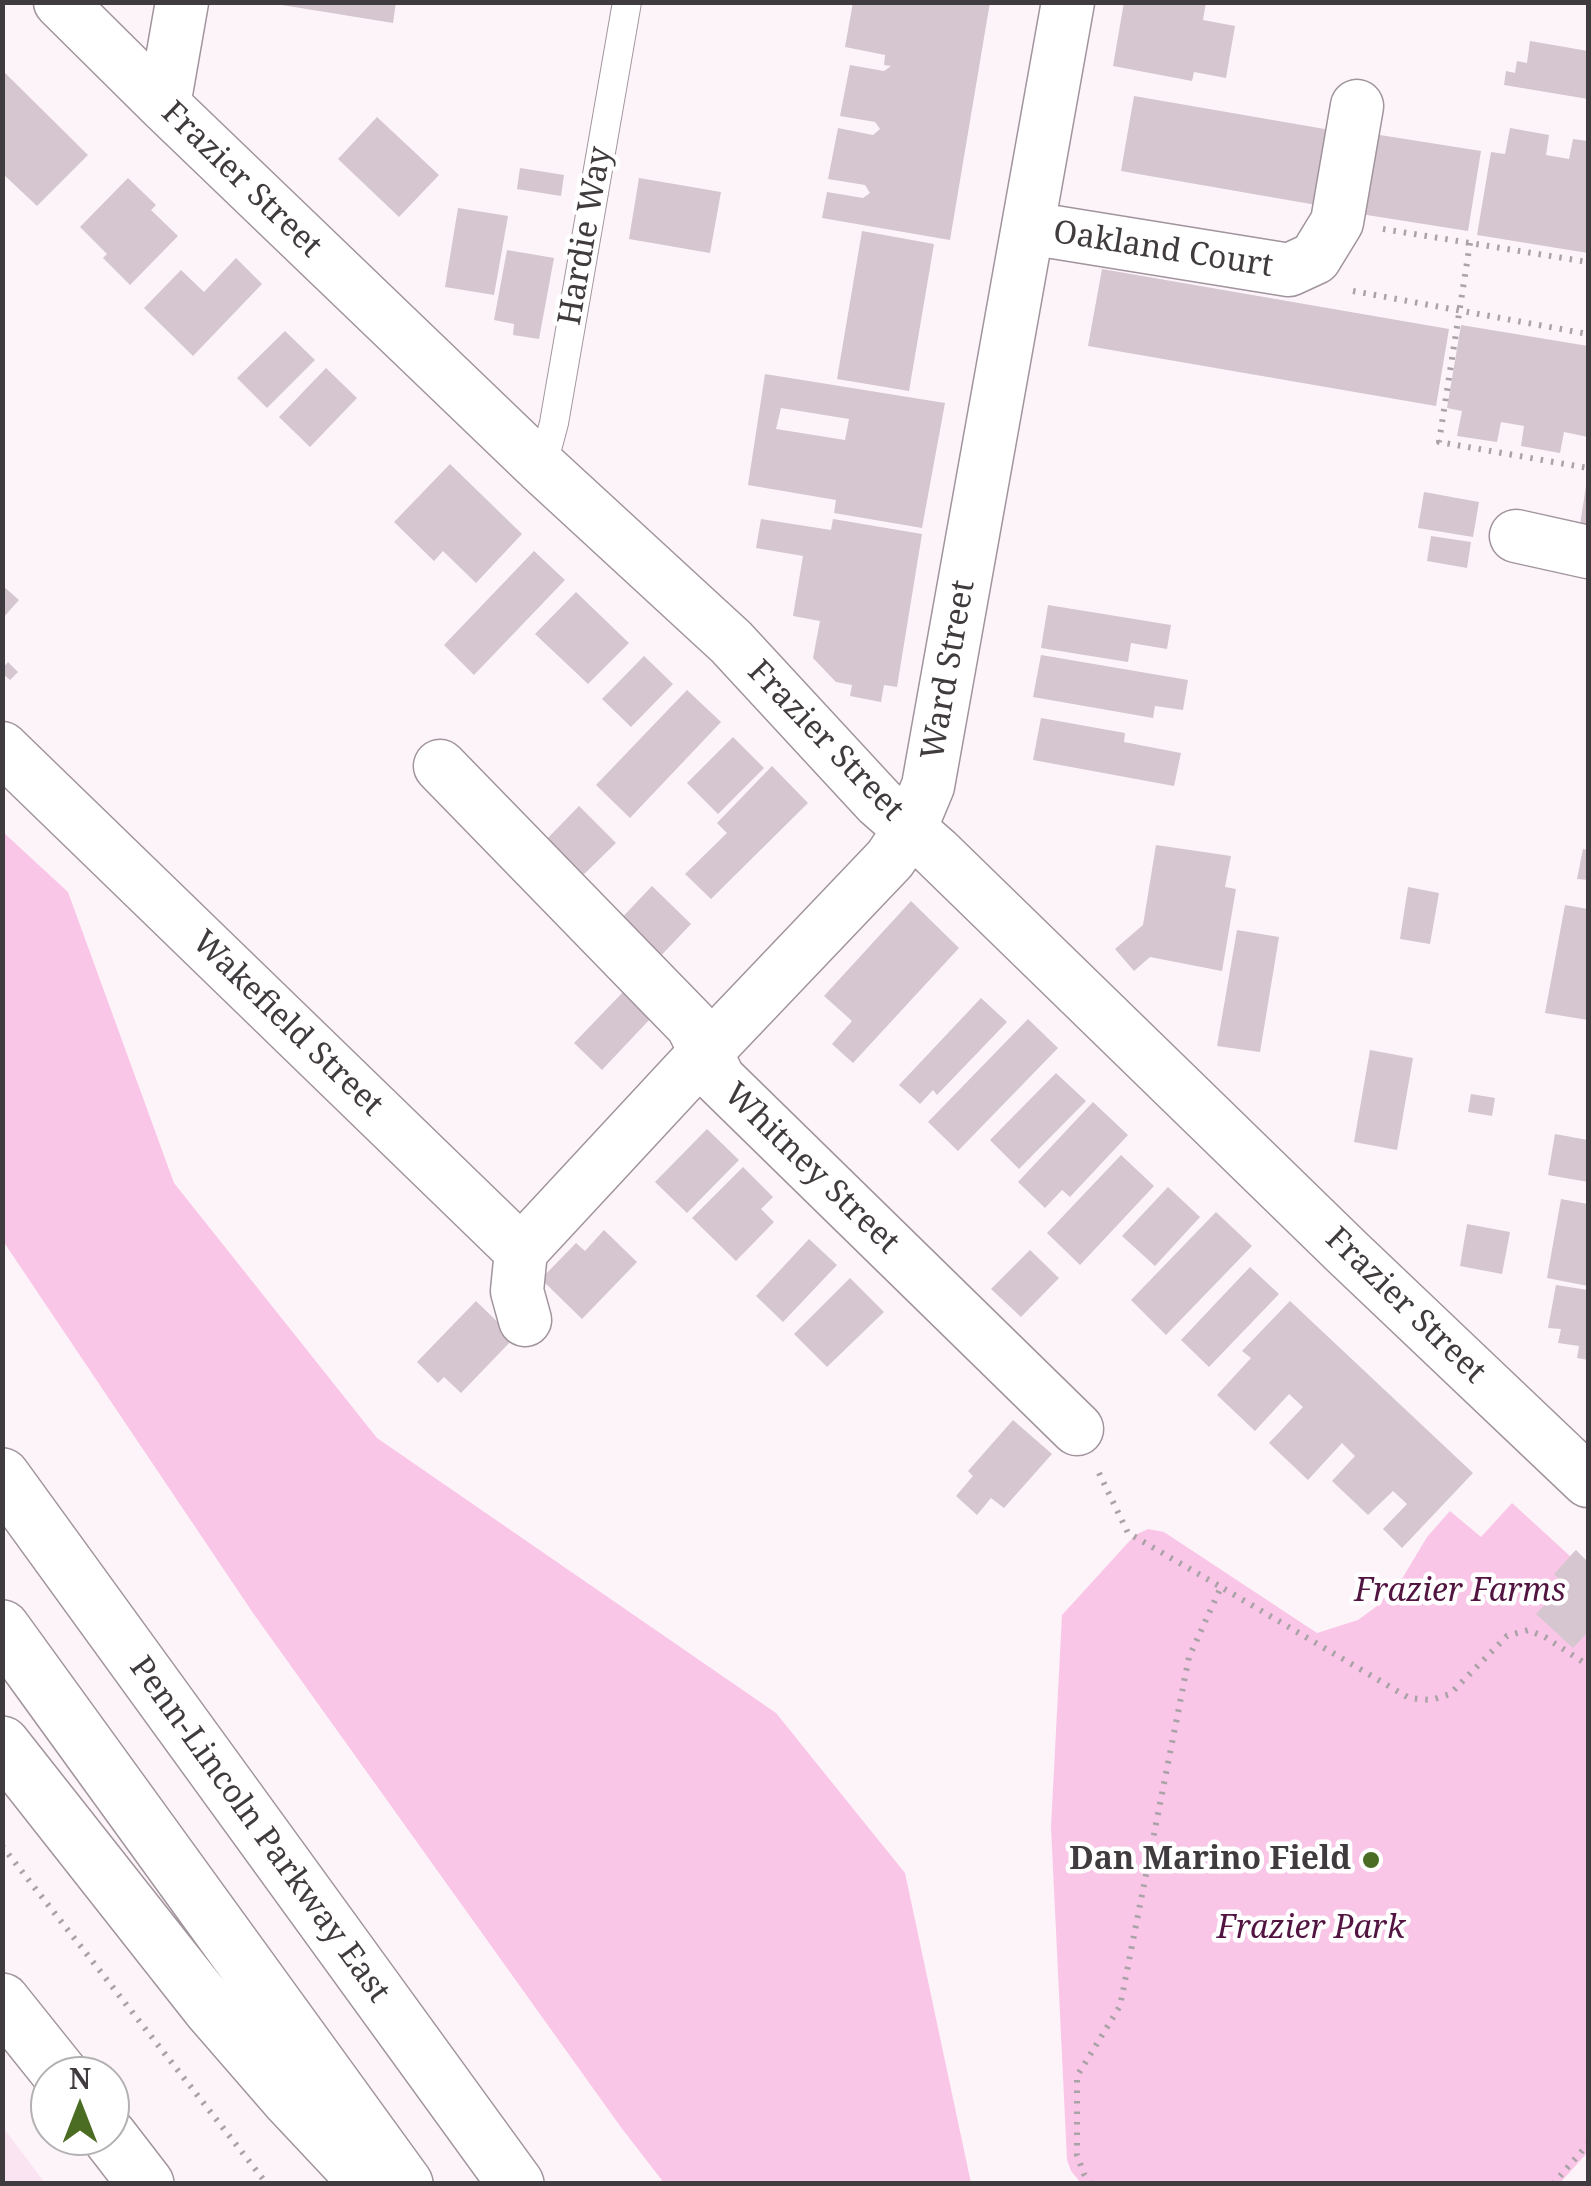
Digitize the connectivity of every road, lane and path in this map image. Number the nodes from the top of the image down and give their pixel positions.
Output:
1 (60, 2) edge
2 (182, 2) edge
3 (627, 2) edge
4 (1068, 2) edge
5 (164, 105) junction
6 (1358, 106) dead end
7 (1338, 222) junction
8 (1029, 228) junction
9 (1470, 243) junction
10 (1588, 262) edge
11 (1289, 270) junction
12 (1458, 310) junction
13 (1588, 334) edge
14 (542, 468) junction
15 (1588, 468) edge
16 (1516, 536) dead end
17 (1588, 552) edge
18 (2, 748) edge
19 (440, 766) dead end
20 (910, 829) junction
21 (705, 1053) junction
22 (521, 1251) junction
23 (525, 1320) dead end
24 (1077, 1429) joint
25 (2, 1433) edge
26 (2, 1476) edge
27 (1588, 1481) edge
28 (1221, 1587) junction
29 (100, 1612) junction
30 (2, 1628) edge
31 (1588, 1662) edge
32 (2, 1744) edge
33 (2, 1846) edge
34 (2, 2001) edge
35 (46, 2056) edge
36 (1588, 2144) edge
37 (124, 2156) edge
38 (146, 2184) edge
39 (267, 2184) edge
40 (369, 2184) edge
41 (405, 2184) edge
42 (516, 2184) edge
43 (1091, 2184) edge
44 (1553, 2184) edge

1 - 5 street, Frazier Street
2 - 5 street
3 - 14 lane, Hardie Way
4 - 8 street, Ward Street
5 - 14 street, Frazier Street
6 - 7 street, Oakland Court
7 - 9 path
7 - 11 street, Oakland Court
8 - 11 street, Oakland Court
8 - 20 street, Ward Street
9 - 10 path
9 - 12 path
11 - 12 path
12 - 13 path
12 - 15 path
14 - 20 street, Frazier Street
16 - 17 street
18 - 22 street, Wakefield Street
19 - 21 street, Whitney Street
20 - 21 street, Ward Street
20 - 27 street, Frazier Street
21 - 22 street, Ward Street
21 - 24 street, Whitney Street
22 - 23 street
24 - 28 path
25 - 29 main road
26 - 29 main road, Penn-Lincoln Parkway East
28 - 31 path
28 - 43 path
29 - 42 main road, Penn-Lincoln Parkway East
30 - 41 main road
32 - 40 main road
33 - 39 path
34 - 35 main road
36 - 44 path
37 - 38 main road

